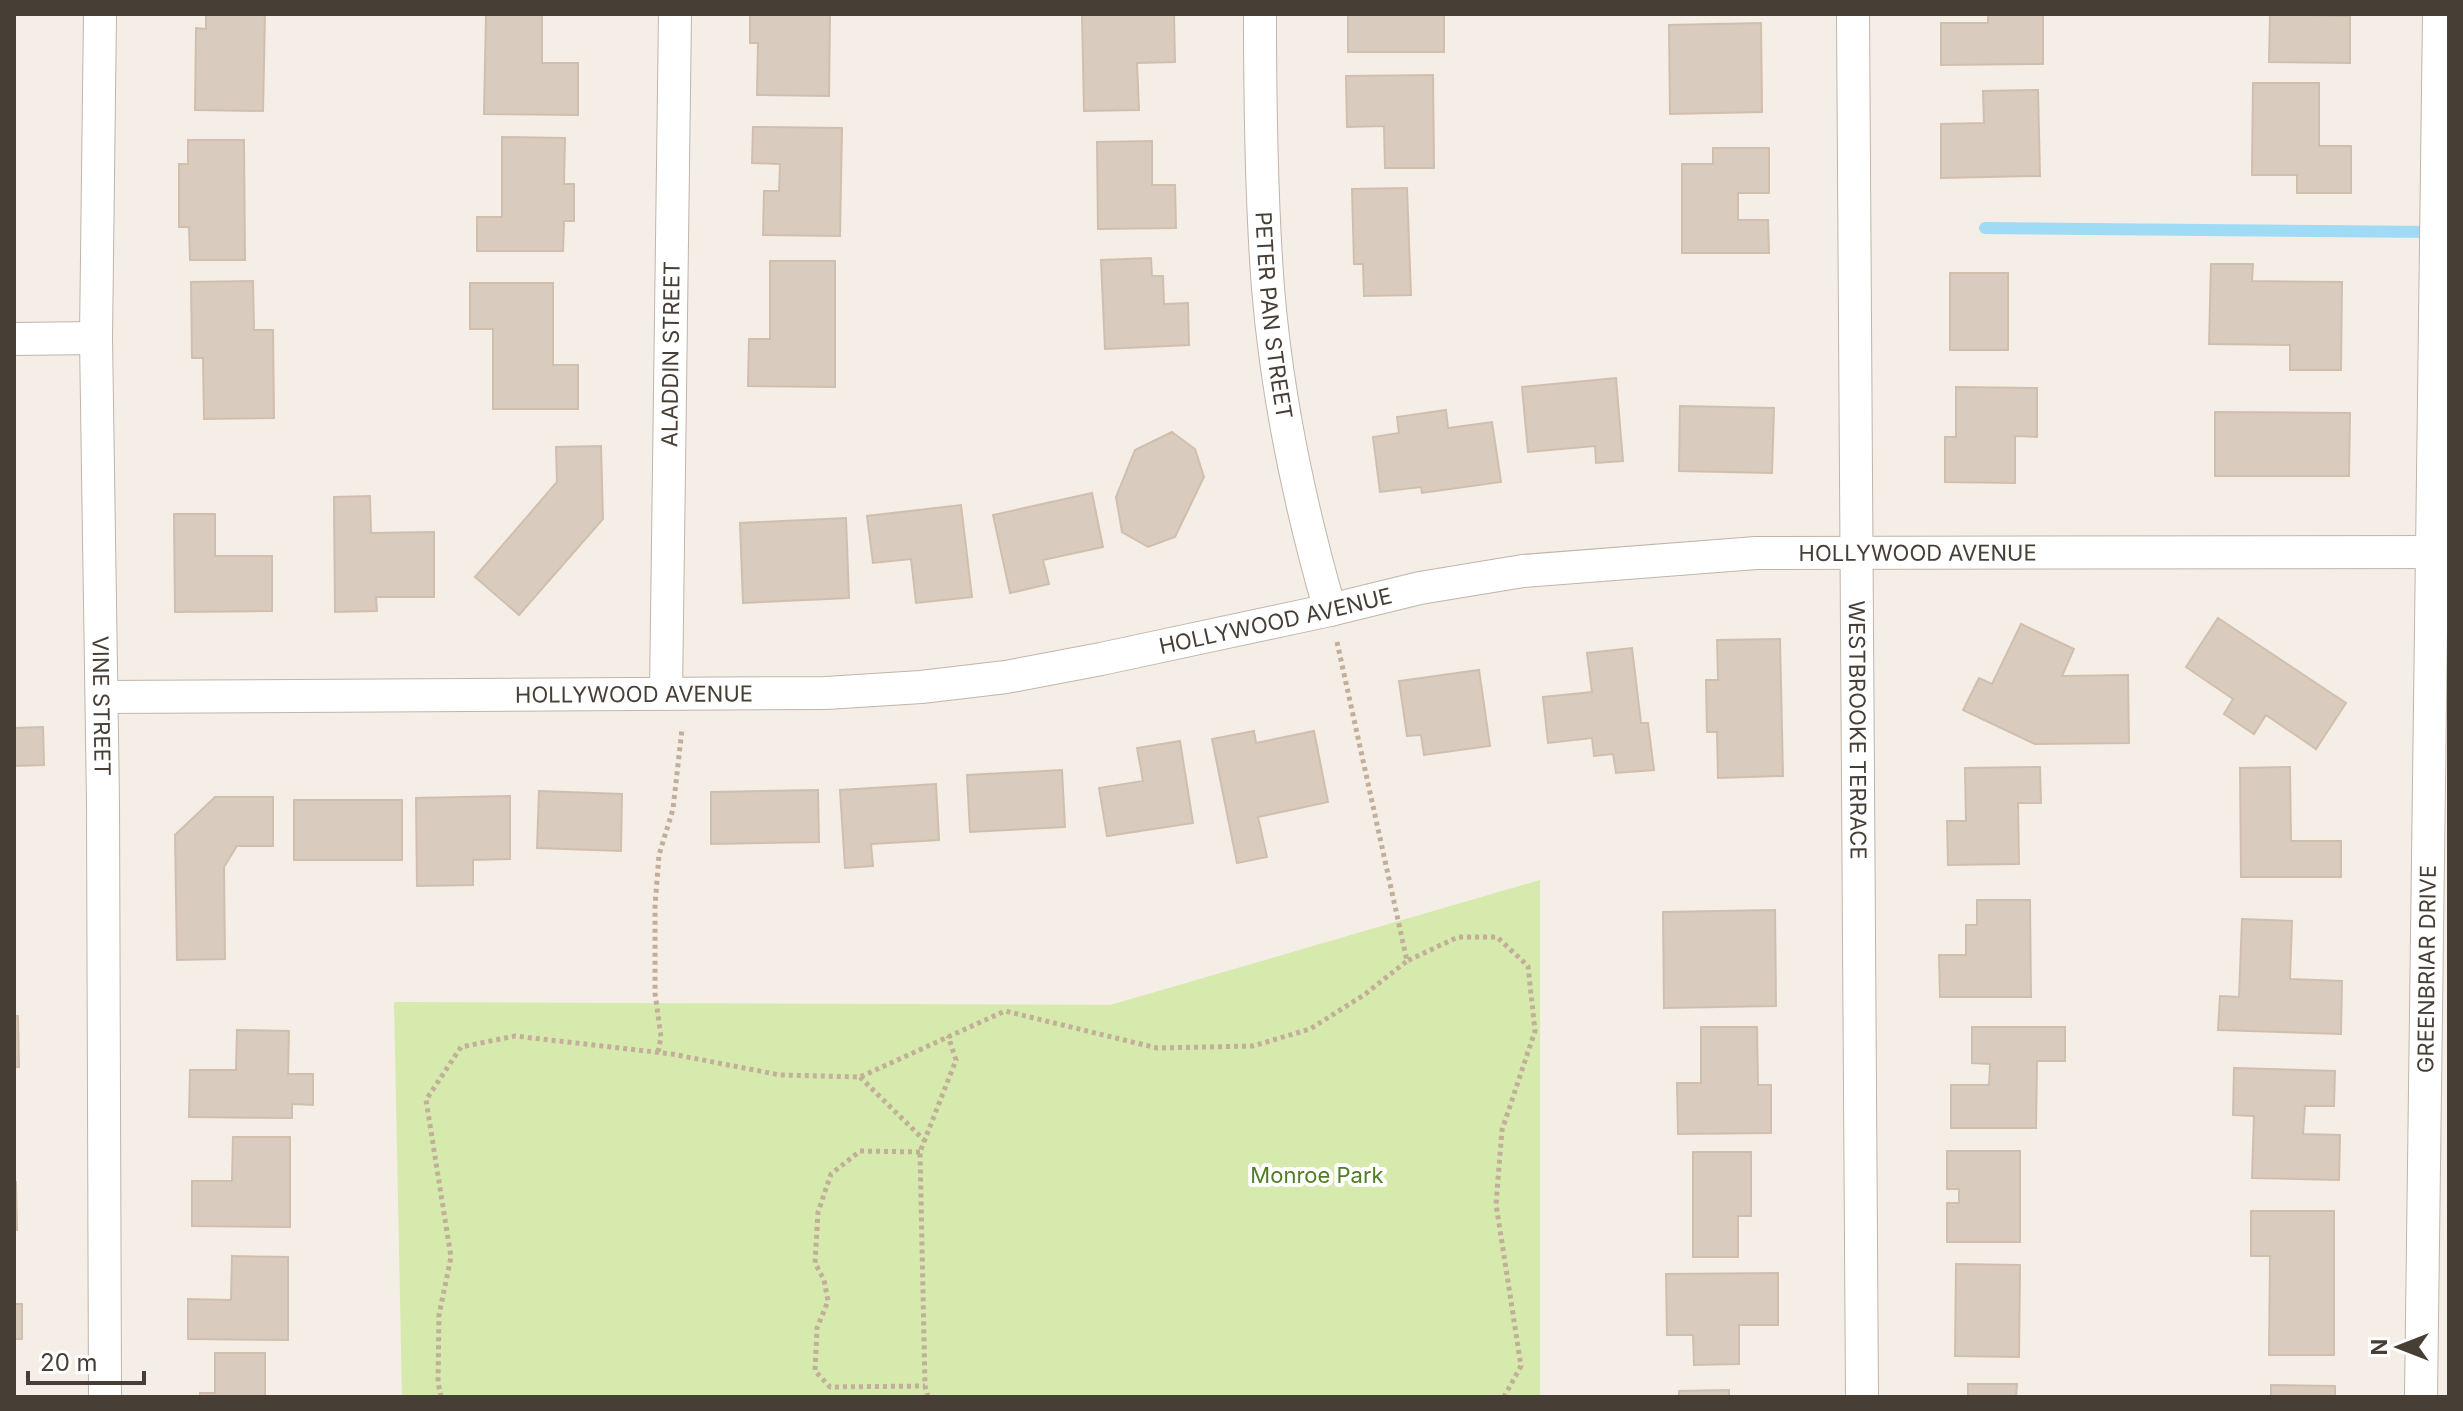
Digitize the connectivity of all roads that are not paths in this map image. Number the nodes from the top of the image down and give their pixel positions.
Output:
1 (100, 14) edge
2 (675, 14) edge
3 (1260, 14) edge
4 (1853, 14) edge
5 (2439, 14) edge
6 (96, 338) junction
7 (14, 339) edge
8 (2441, 552) edge
9 (1856, 553) junction
10 (1330, 610) junction
11 (675, 694) junction
12 (102, 697) junction
13 (105, 1397) edge
14 (1862, 1397) edge
15 (2421, 1397) edge

1 - 6 street, VINE STREET
2 - 11 street, ALADDIN STREET
3 - 10 street, PETER PAN STREET
4 - 9 street, WESTBROOKE TERRACE
5 - 8 street, GREENBRIAR DRIVE
6 - 7 street
6 - 12 street, VINE STREET
8 - 9 street, HOLLYWOOD AVENUE
8 - 15 street, GREENBRIAR DRIVE
9 - 10 street, HOLLYWOOD AVENUE
9 - 14 street, WESTBROOKE TERRACE
10 - 11 street, HOLLYWOOD AVENUE
11 - 12 street, HOLLYWOOD AVENUE
12 - 13 street, VINE STREET

